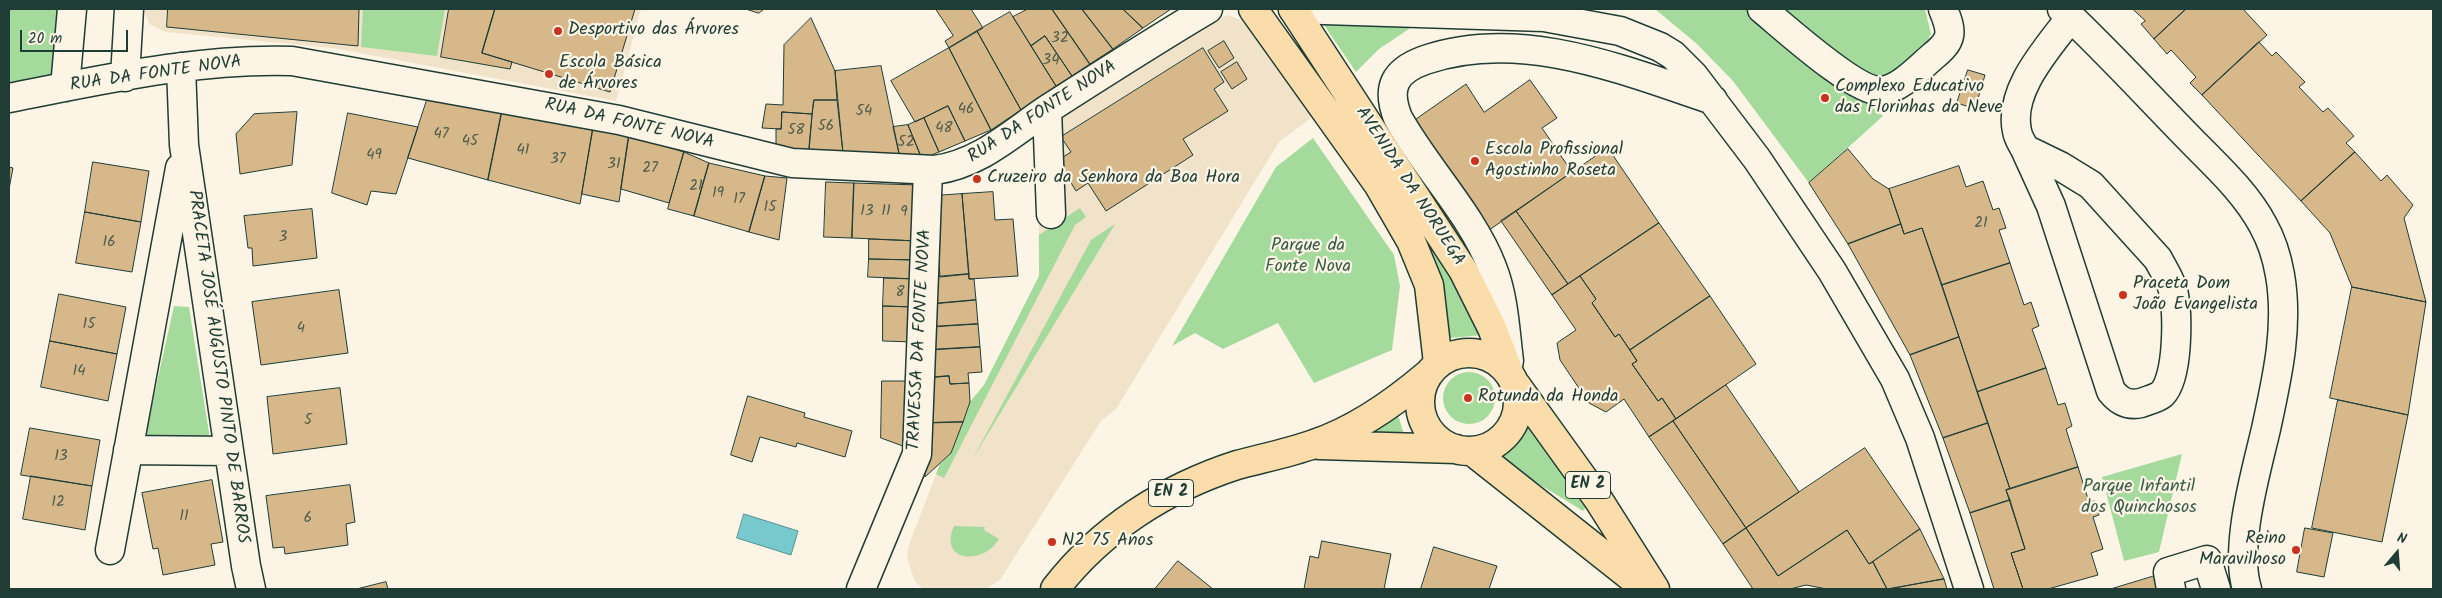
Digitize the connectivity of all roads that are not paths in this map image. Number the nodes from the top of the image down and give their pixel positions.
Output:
1 (72, 9) edge
2 (129, 9) edge
3 (1208, 9) edge
4 (1253, 9) edge
5 (1293, 9) edge
6 (1762, 9) edge
7 (1943, 9) edge
8 (2066, 13) edge
9 (181, 67) junction
10 (125, 76) junction
11 (65, 87) junction
12 (9, 98) edge
13 (1713, 100) junction
14 (1047, 110) junction
15 (184, 145) junction
16 (2025, 149) junction
17 (928, 171) junction
18 (1051, 214) dead end
19 (1432, 369) junction
20 (1513, 380) junction
21 (1315, 444) junction
22 (128, 450) junction
23 (1464, 450) junction
24 (229, 451) junction
25 (110, 550) dead end
26 (2246, 579) edge
27 (251, 589) edge
28 (861, 589) edge
29 (1056, 589) edge
30 (1647, 589) edge
31 (1655, 589) edge
32 (1969, 589) edge
33 (2171, 589) edge
34 (2215, 589) edge

1 - 11 street
2 - 10 street
3 - 14 street, RUA DA FONTE NOVA
4 - 19 main road, AVENIDA DA NORUEGA
5 - 13 street
5 - 20 main road, AVENIDA DA NORUEGA
6 - 7 street
8 - 16 street
8 - 26 street
9 - 10 street, RUA DA FONTE NOVA
9 - 15 street, PRACETA JOSÉ AUGUSTO PINTO DE BARROS
9 - 17 street, RUA DA FONTE NOVA
10 - 11 street, RUA DA FONTE NOVA
11 - 12 street, RUA DA FONTE NOVA
13 - 20 street
13 - 32 street
14 - 17 street, RUA DA FONTE NOVA
14 - 18 street
15 - 22 street, PRACETA JOSÉ AUGUSTO PINTO DE BARROS
15 - 24 street, PRACETA JOSÉ AUGUSTO PINTO DE BARROS
16 - 16 street
17 - 28 street, TRAVESSA DA FONTE NOVA
19 - 20 main road, EN 2
19 - 21 main road, EN 2
19 - 23 main road, EN 2
20 - 23 main road, EN 2
20 - 31 main road, EN 2
21 - 23 main road, EN 2
21 - 29 main road, EN 2
22 - 24 street
22 - 25 street, PRACETA JOSÉ AUGUSTO PINTO DE BARROS
23 - 30 main road, EN 2
24 - 27 street, PRACETA JOSÉ AUGUSTO PINTO DE BARROS
26 - 34 street
33 - 34 street

